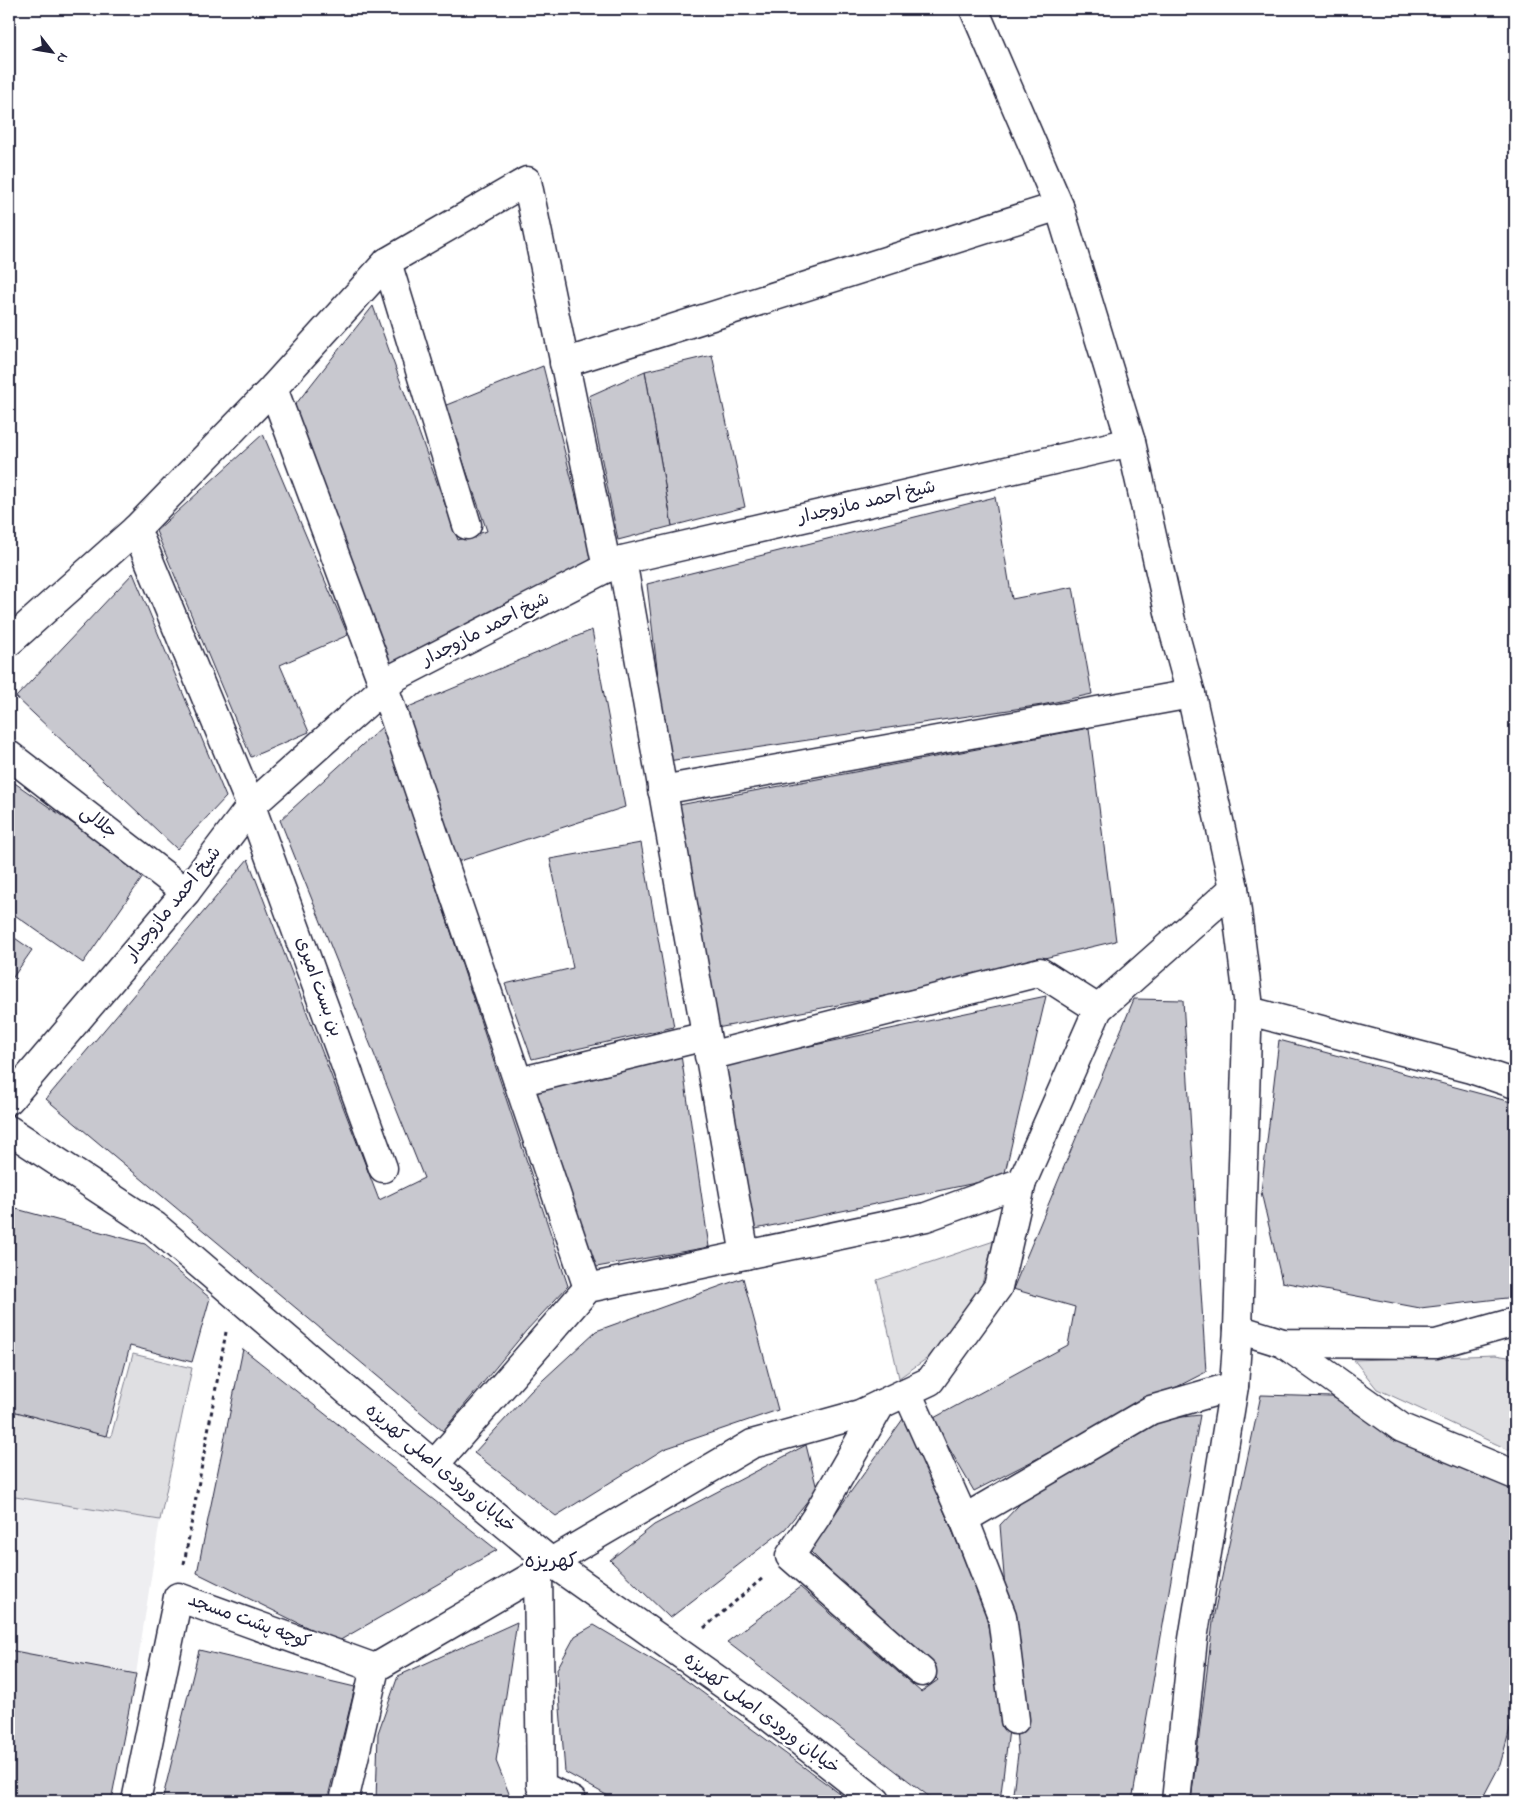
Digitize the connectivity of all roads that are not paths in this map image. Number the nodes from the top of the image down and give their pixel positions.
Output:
1 (974, 9) edge
2 (1058, 206) junction
3 (387, 262) junction
4 (564, 363) junction
5 (273, 388) junction
6 (1132, 442) junction
7 (467, 525) dead end
8 (136, 529) junction
9 (614, 564) junction
10 (9, 642) edge
11 (384, 687) junction
12 (1191, 694) junction
13 (9, 755) edge
14 (662, 790) junction
15 (251, 806) junction
16 (1234, 888) junction
17 (186, 892) junction
18 (1098, 1009) junction
19 (1249, 1011) junction
20 (708, 1046) junction
21 (518, 1082) junction
22 (1515, 1084) edge
23 (9, 1100) edge
24 (9, 1130) edge
25 (383, 1168) dead end
26 (1022, 1182) junction
27 (745, 1255) junction
28 (588, 1288) junction
29 (1515, 1322) edge
30 (1238, 1329) junction
31 (1283, 1343) junction
32 (1234, 1386) junction
33 (907, 1392) junction
34 (881, 1404) junction
35 (434, 1465) junction
36 (1515, 1475) edge
37 (964, 1519) junction
38 (544, 1567) junction
39 (375, 1668) junction
40 (922, 1672) dead end
41 (1015, 1720) dead end
42 (136, 1801) edge
43 (344, 1801) edge
44 (572, 1801) edge
45 (876, 1801) edge
46 (1176, 1801) edge

1 - 2 street
2 - 4 street
2 - 6 street
3 - 4 street
3 - 5 street
3 - 7 street
4 - 9 street
5 - 8 street
5 - 11 street
6 - 9 street, شیخ احمد مازوجدار
6 - 12 street
8 - 10 street
8 - 15 street, بن بست امیری
9 - 11 street, شیخ احمد مازوجدار
9 - 14 street
11 - 15 street, شیخ احمد مازوجدار
11 - 21 street
12 - 14 street
12 - 16 street
13 - 17 street, جلالی
14 - 20 street
15 - 17 street, شیخ احمد مازوجدار
15 - 25 street, بن بست امیری
16 - 18 street
16 - 19 street
17 - 23 street, شیخ احمد مازوجدار
18 - 20 street
18 - 26 street
19 - 22 street
19 - 30 street
20 - 21 street
20 - 27 street
21 - 28 street
24 - 35 street, خیابان ورودی اصلی کهریزه
26 - 27 street
26 - 33 street
27 - 28 street
28 - 35 street
29 - 31 street
30 - 31 street
30 - 32 street
31 - 36 street
32 - 37 street
32 - 46 street
33 - 34 street
33 - 37 street
34 - 38 street
34 - 40 street
35 - 38 street, خیابان ورودی اصلی کهریزه
37 - 41 street
38 - 39 street
38 - 44 street
38 - 45 street, خیابان ورودی اصلی کهریزه
39 - 42 street, کوچه پشت مسجد
39 - 43 street

